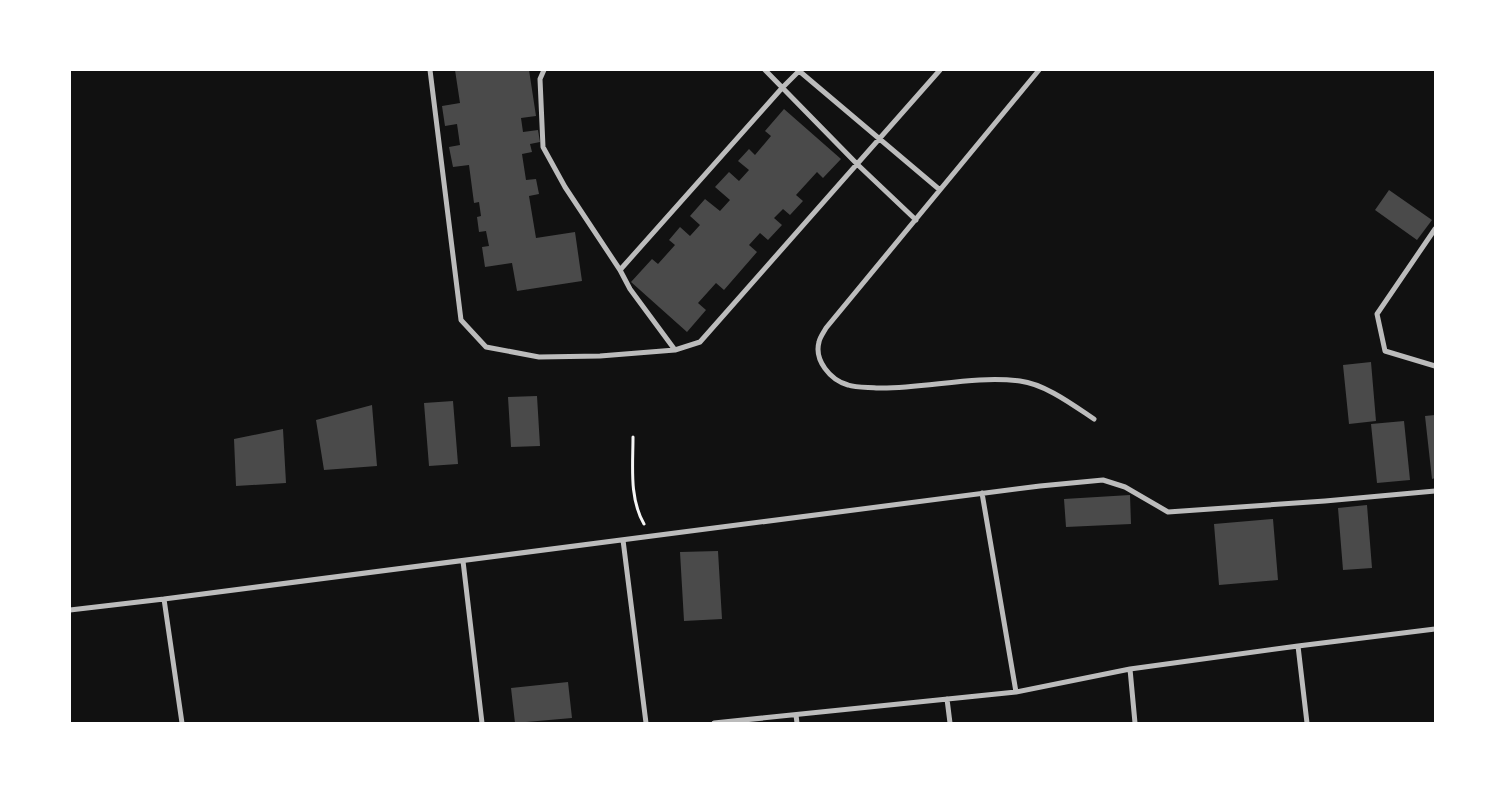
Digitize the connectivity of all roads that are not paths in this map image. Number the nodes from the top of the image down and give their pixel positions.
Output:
1 (430, 70) edge
2 (544, 70) edge
3 (764, 70) edge
4 (799, 70) edge
5 (940, 70) edge
6 (1039, 70) edge
7 (782, 88) junction
8 (879, 140) junction
9 (858, 165) junction
10 (940, 190) junction
11 (916, 220) junction
12 (1435, 229) edge
13 (620, 270) junction
14 (675, 350) junction
15 (1435, 366) edge
16 (1094, 419) dead end
17 (1435, 491) edge
18 (982, 493) junction
19 (623, 540) junction
20 (463, 561) junction
21 (164, 600) junction
22 (70, 610) edge
23 (1435, 629) edge
24 (1298, 646) junction
25 (1130, 670) junction
26 (1016, 692) junction
27 (947, 699) junction
28 (796, 714) junction
29 (182, 723) edge
30 (482, 723) edge
31 (646, 723) edge
32 (714, 723) edge
33 (797, 723) edge
34 (950, 723) edge
35 (1135, 723) edge
36 (1307, 723) edge

1 - 14 street
2 - 13 street
3 - 7 street
4 - 7 street
4 - 8 street
5 - 8 street
6 - 10 street
7 - 9 street
7 - 13 street
8 - 9 street
8 - 10 street
9 - 11 street
9 - 14 street
10 - 11 street
11 - 16 street
12 - 15 street
13 - 14 street
17 - 18 street
18 - 19 street
18 - 26 street
19 - 20 street
19 - 31 street
20 - 21 street
20 - 30 street
21 - 22 street
21 - 29 street
23 - 24 street
24 - 25 street
24 - 36 street
25 - 26 street
25 - 35 street
26 - 27 street
27 - 28 street
27 - 34 street
28 - 32 street
28 - 33 street

